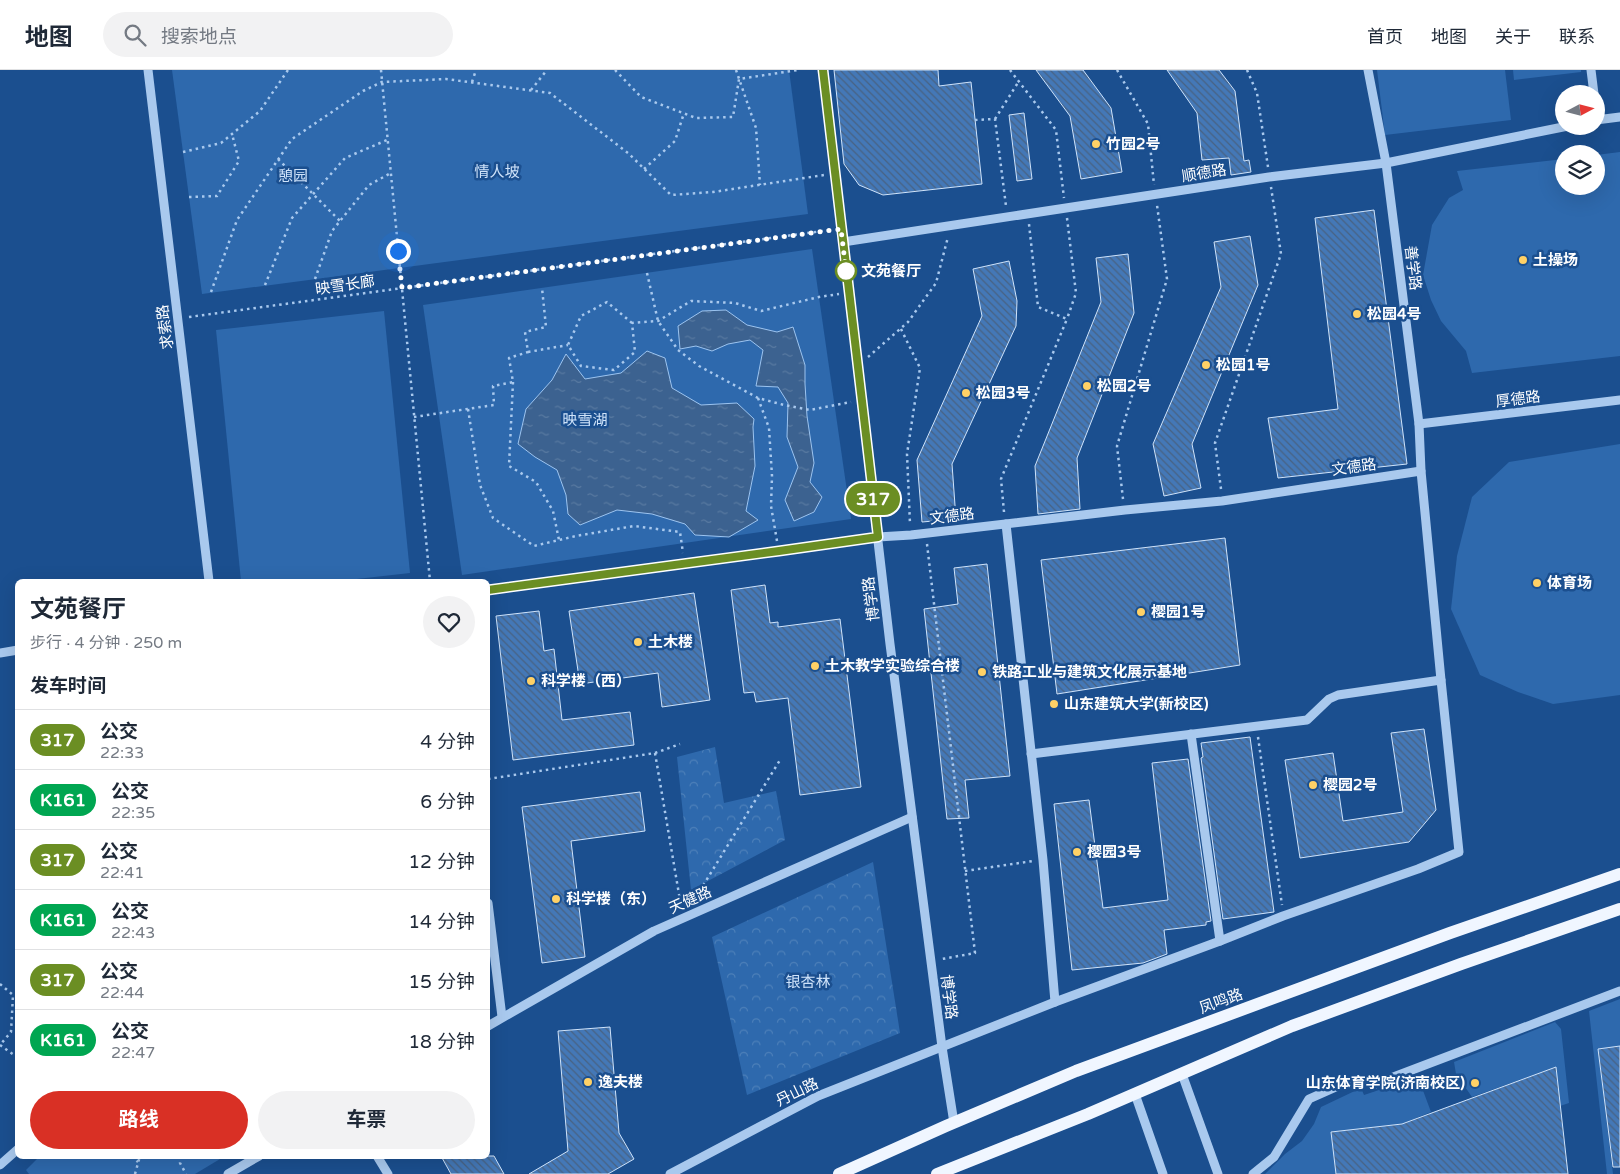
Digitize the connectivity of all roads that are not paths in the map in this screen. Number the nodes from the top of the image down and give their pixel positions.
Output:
1 (148, 70) edge
2 (823, 70) edge
3 (1368, 70) edge
4 (1591, 70) edge
5 (1593, 85) edge
6 (1620, 117) edge
7 (1605, 118) edge
8 (1555, 129) edge
9 (1386, 163) junction
10 (843, 242) junction
11 (1620, 400) edge
12 (1419, 424) junction
13 (1421, 471) junction
14 (1006, 524) junction
15 (878, 537) junction
16 (209, 579) edge
17 (490, 590) edge
18 (15, 650) edge
19 (0, 653) edge
20 (1440, 680) junction
21 (1191, 734) junction
22 (1031, 754) junction
23 (912, 817) junction
24 (1620, 874) edge
25 (1620, 908) edge
26 (1283, 916) joint
27 (490, 919) edge
28 (1220, 941) junction
29 (1620, 991) edge
30 (1055, 1002) junction
31 (502, 1018) junction
32 (490, 1025) edge
33 (942, 1046) junction
34 (1182, 1074) junction
35 (1134, 1094) junction
36 (954, 1123) junction
37 (15, 1152) edge
38 (254, 1159) edge
39 (379, 1159) edge
40 (0, 1165) edge
41 (228, 1174) edge
42 (388, 1174) edge
43 (670, 1174) edge
44 (839, 1174) edge
45 (937, 1174) edge
46 (1163, 1174) edge
47 (1218, 1174) edge
48 (1253, 1174) edge

1 - 16 street, 求索路
2 - 10 street, 博学路
3 - 9 street, 善学路
4 - 5 street
6 - 7 street
8 - 9 street, 顺德路
9 - 10 street, 顺德路
9 - 12 street, 善学路
10 - 15 street, 博学路
11 - 12 street, 厚德路
12 - 13 street, 善学路
13 - 14 street, 文德路
13 - 20 street, 善学路
14 - 15 street, 文德路
14 - 22 street
15 - 17 street, 文德路
15 - 23 street, 博学路
18 - 19 street
20 - 21 street
20 - 26 street, 善学路
21 - 22 street
21 - 28 street
22 - 30 street
23 - 31 street, 天健路
23 - 33 street, 博学路
24 - 36 main road, 凤鸣路
25 - 34 main road
26 - 28 street, 丹山路
27 - 31 street
28 - 30 street, 丹山路
29 - 48 street
30 - 33 street, 丹山路
31 - 32 street, 天健路
33 - 36 street, 博学路
33 - 43 street, 丹山路
34 - 35 main road
34 - 47 street
35 - 45 main road
35 - 46 street
36 - 44 main road, 凤鸣路
37 - 40 street
38 - 41 street
39 - 42 street

